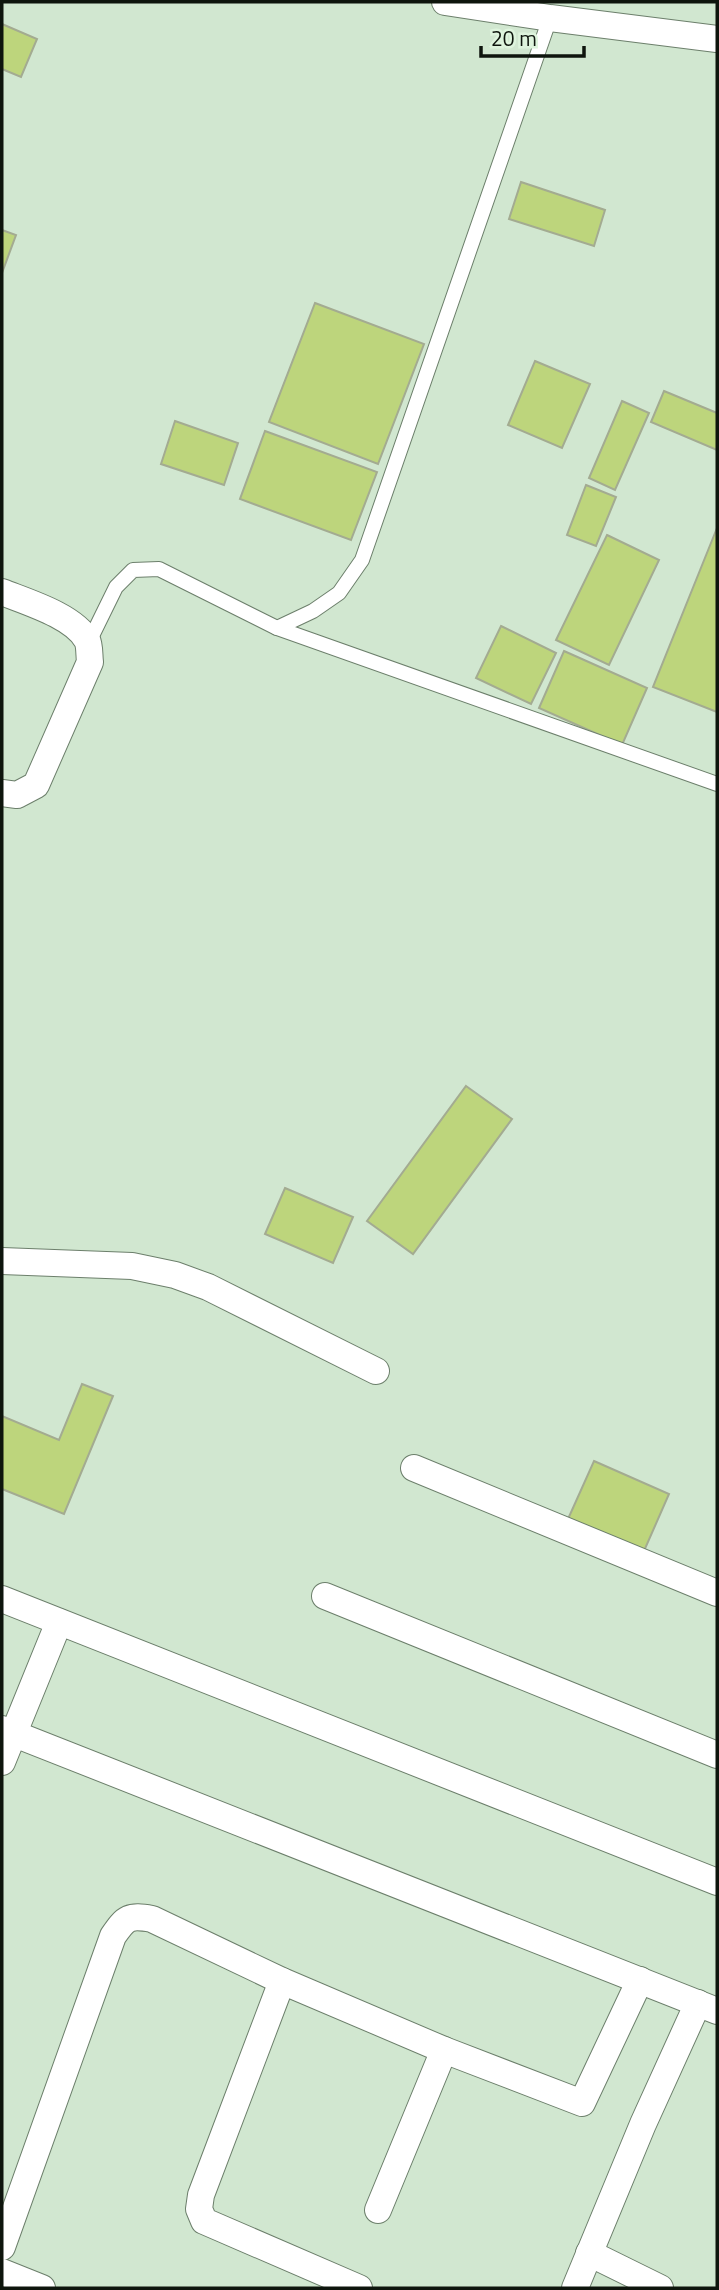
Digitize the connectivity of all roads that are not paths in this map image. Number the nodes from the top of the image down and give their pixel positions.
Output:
1 (445, 2) edge
2 (550, 18) junction
3 (717, 39) edge
4 (2, 592) edge
5 (277, 628) junction
6 (89, 642) junction
7 (717, 785) edge
8 (2, 793) edge
9 (2, 1261) edge
10 (376, 1371) dead end
11 (414, 1468) dead end
12 (717, 1593) edge
13 (325, 1596) dead end
14 (2, 1598) edge
15 (59, 1622) junction
16 (7, 1731) edge
17 (717, 1755) edge
18 (2, 1762) edge
19 (717, 1882) edge
20 (640, 1980) junction
21 (282, 1981) junction
22 (708, 2007) edge
23 (444, 2050) junction
24 (378, 2210) dead end
25 (2, 2247) edge
26 (589, 2253) junction
27 (2, 2272) edge
28 (42, 2288) edge
29 (359, 2288) edge
30 (575, 2288) edge
31 (660, 2288) edge

1 - 2 street
2 - 3 street
2 - 5 lane
4 - 6 street
5 - 6 lane
5 - 7 lane
6 - 8 street
9 - 10 street
11 - 12 street
13 - 17 street
14 - 15 street
15 - 16 street
15 - 19 street
16 - 18 street
16 - 20 street
20 - 22 street
20 - 23 street
21 - 23 street
21 - 25 street
21 - 29 street
22 - 26 street
23 - 24 street
26 - 30 street
26 - 31 street
27 - 28 street

